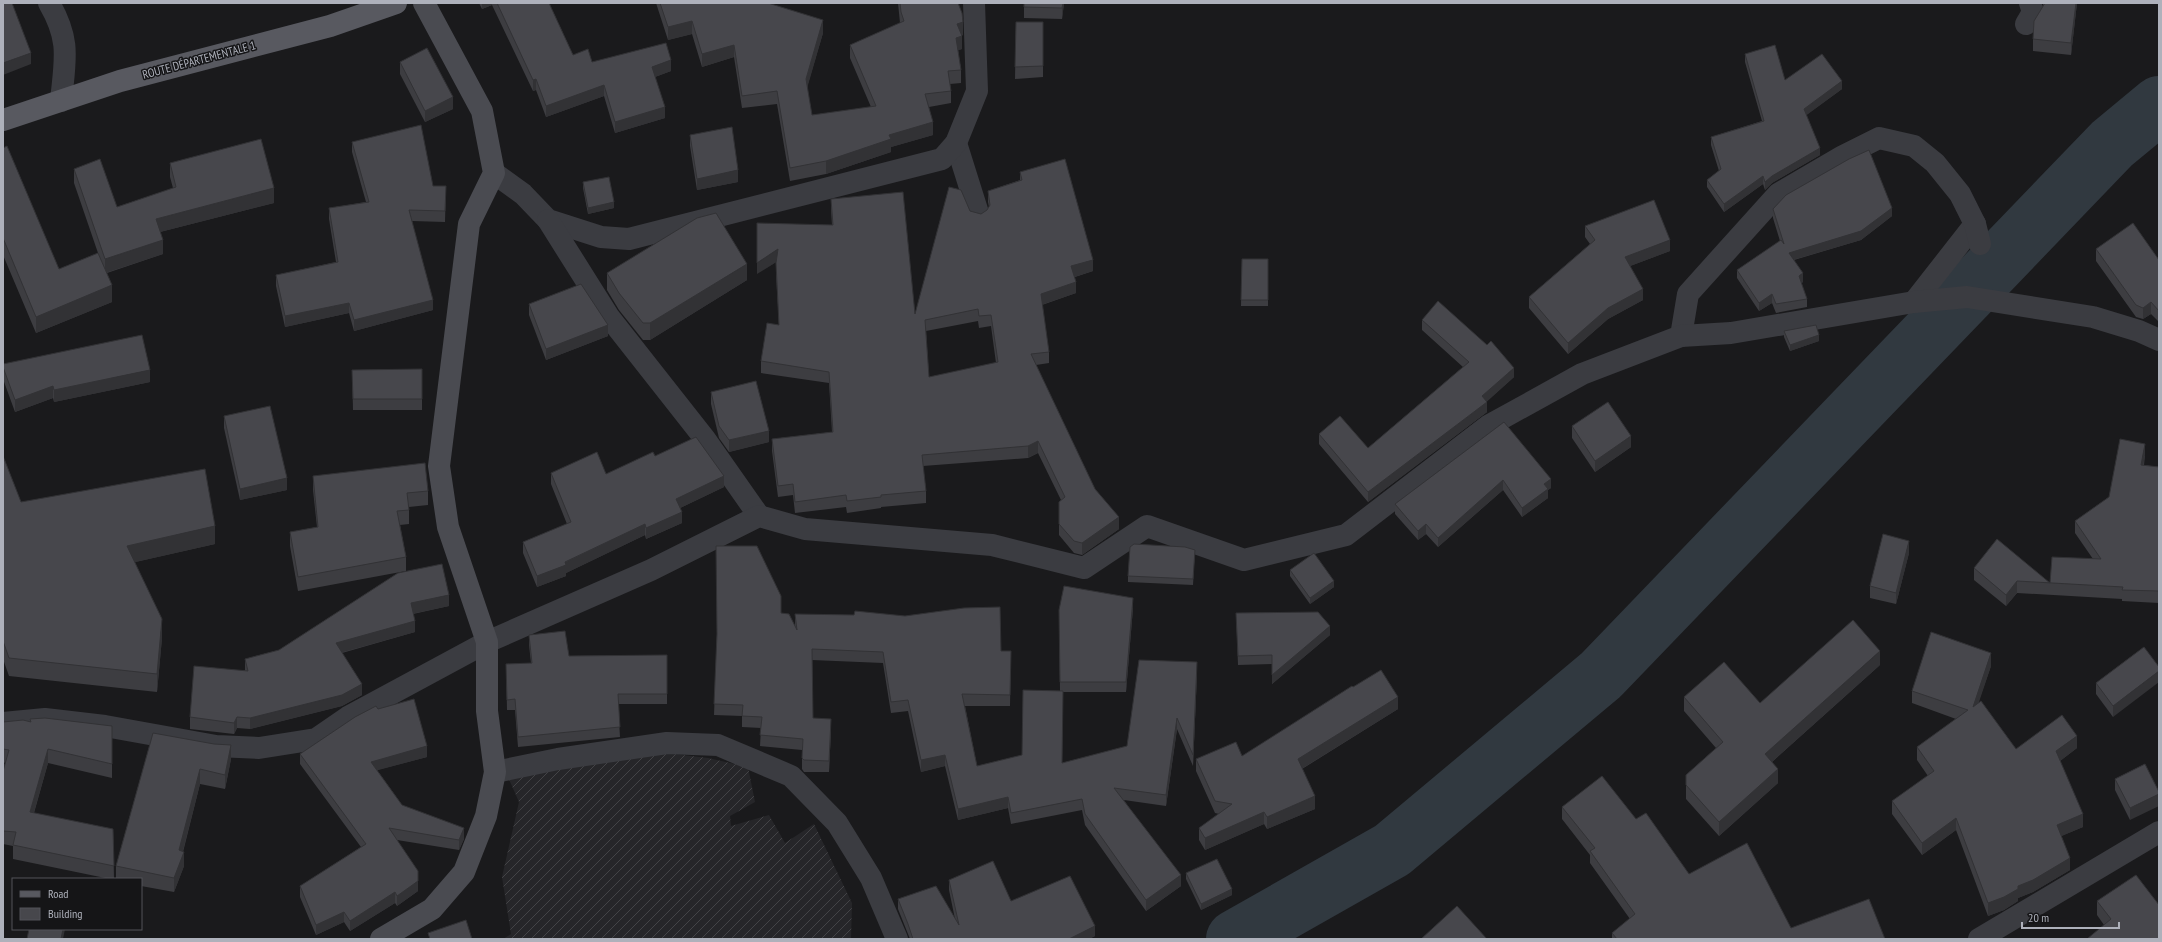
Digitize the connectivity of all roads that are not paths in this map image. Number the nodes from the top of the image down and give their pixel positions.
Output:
1 (49, 3) edge
2 (396, 3) edge
3 (424, 3) edge
4 (974, 3) edge
5 (61, 101) junction
6 (3, 120) edge
7 (956, 143) junction
8 (494, 173) junction
9 (978, 213) edge
10 (548, 220) junction
11 (1914, 302) junction
12 (1680, 336) junction
13 (2159, 340) edge
14 (759, 516) junction
15 (487, 642) junction
16 (3, 723) edge
17 (495, 772) junction
18 (2159, 832) edge
19 (381, 939) edge
20 (897, 939) edge
21 (1979, 939) edge

1 - 5 street
2 - 5 main road, ROUTE DÉPARTEMENTALE 1
3 - 8 street
4 - 7 street
5 - 6 main road, ROUTE DÉPARTEMENTALE 1
7 - 9 street
7 - 10 street
8 - 10 street
8 - 15 street
10 - 14 street
11 - 12 street
11 - 12 street
11 - 13 street
12 - 14 street
14 - 15 street
15 - 16 street
15 - 17 street
17 - 19 street
17 - 20 street
18 - 21 street

